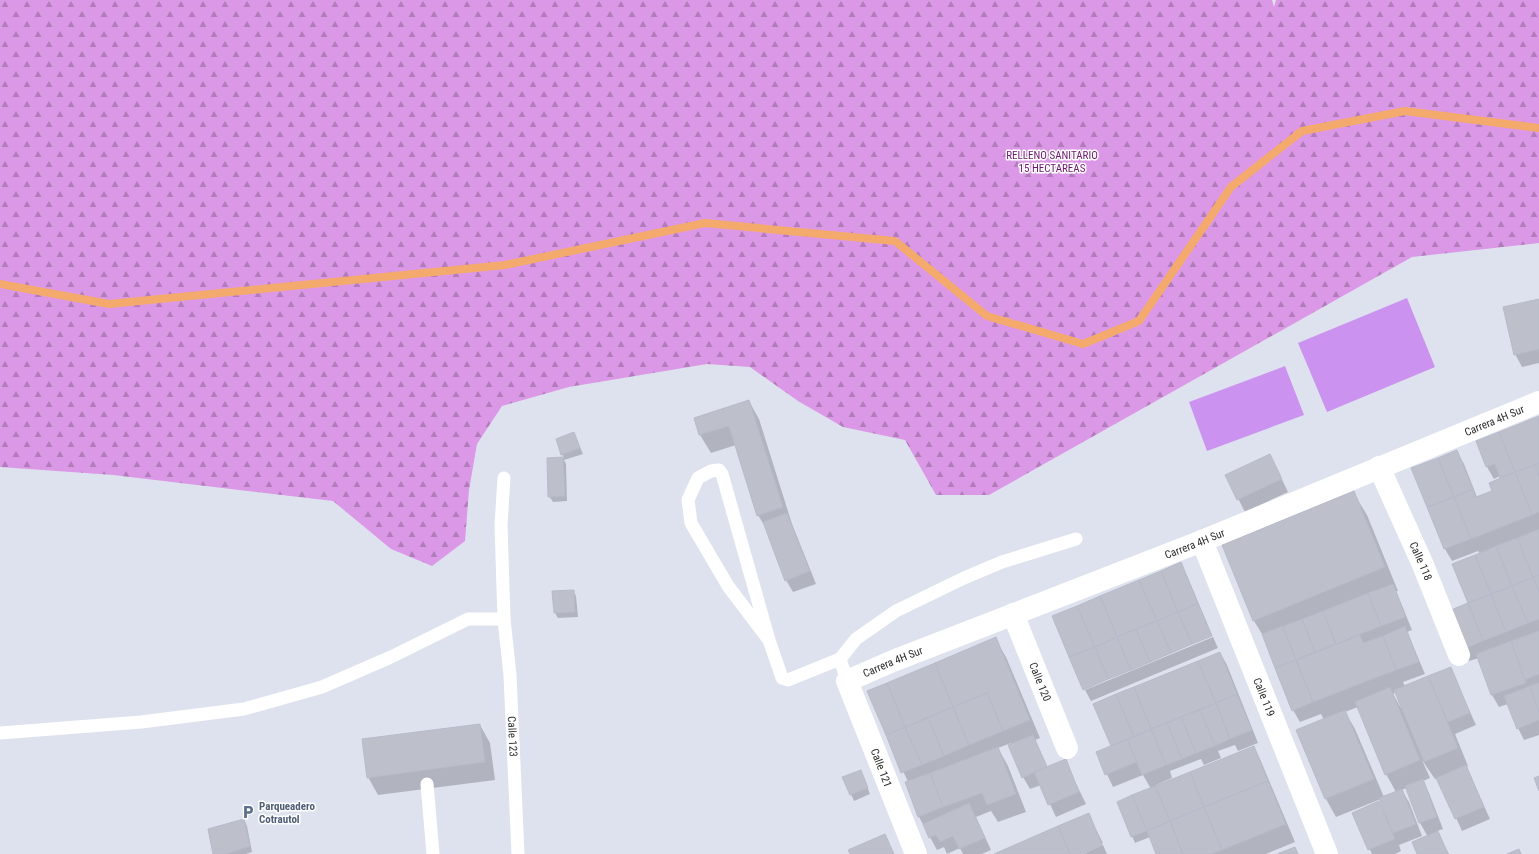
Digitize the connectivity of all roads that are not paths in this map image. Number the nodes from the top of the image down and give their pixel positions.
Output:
1 (1539, 402) edge
2 (1379, 467) junction
3 (504, 478) dead end
4 (1076, 539) dead end
5 (1202, 541) junction
6 (1013, 614) junction
7 (504, 619) junction
8 (769, 640) junction
9 (1459, 655) dead end
10 (840, 659) junction
11 (848, 681) junction
12 (0, 733) edge
13 (1067, 748) dead end
14 (427, 784) dead end
15 (433, 854) edge
16 (518, 854) edge
17 (916, 854) edge
18 (1327, 854) edge

1 - 2 street, Carrera 4H Sur
2 - 5 street, Carrera 4H Sur
2 - 9 street, Calle 118
3 - 7 lane, Calle 123
4 - 10 lane
5 - 6 street, Carrera 4H Sur
5 - 18 street, Calle 119
6 - 11 street, Carrera 4H Sur
6 - 13 street, Calle 120
7 - 12 lane
7 - 16 lane, Calle 123
8 - 8 lane
8 - 10 lane
10 - 11 lane
11 - 17 street, Calle 121
14 - 15 lane

